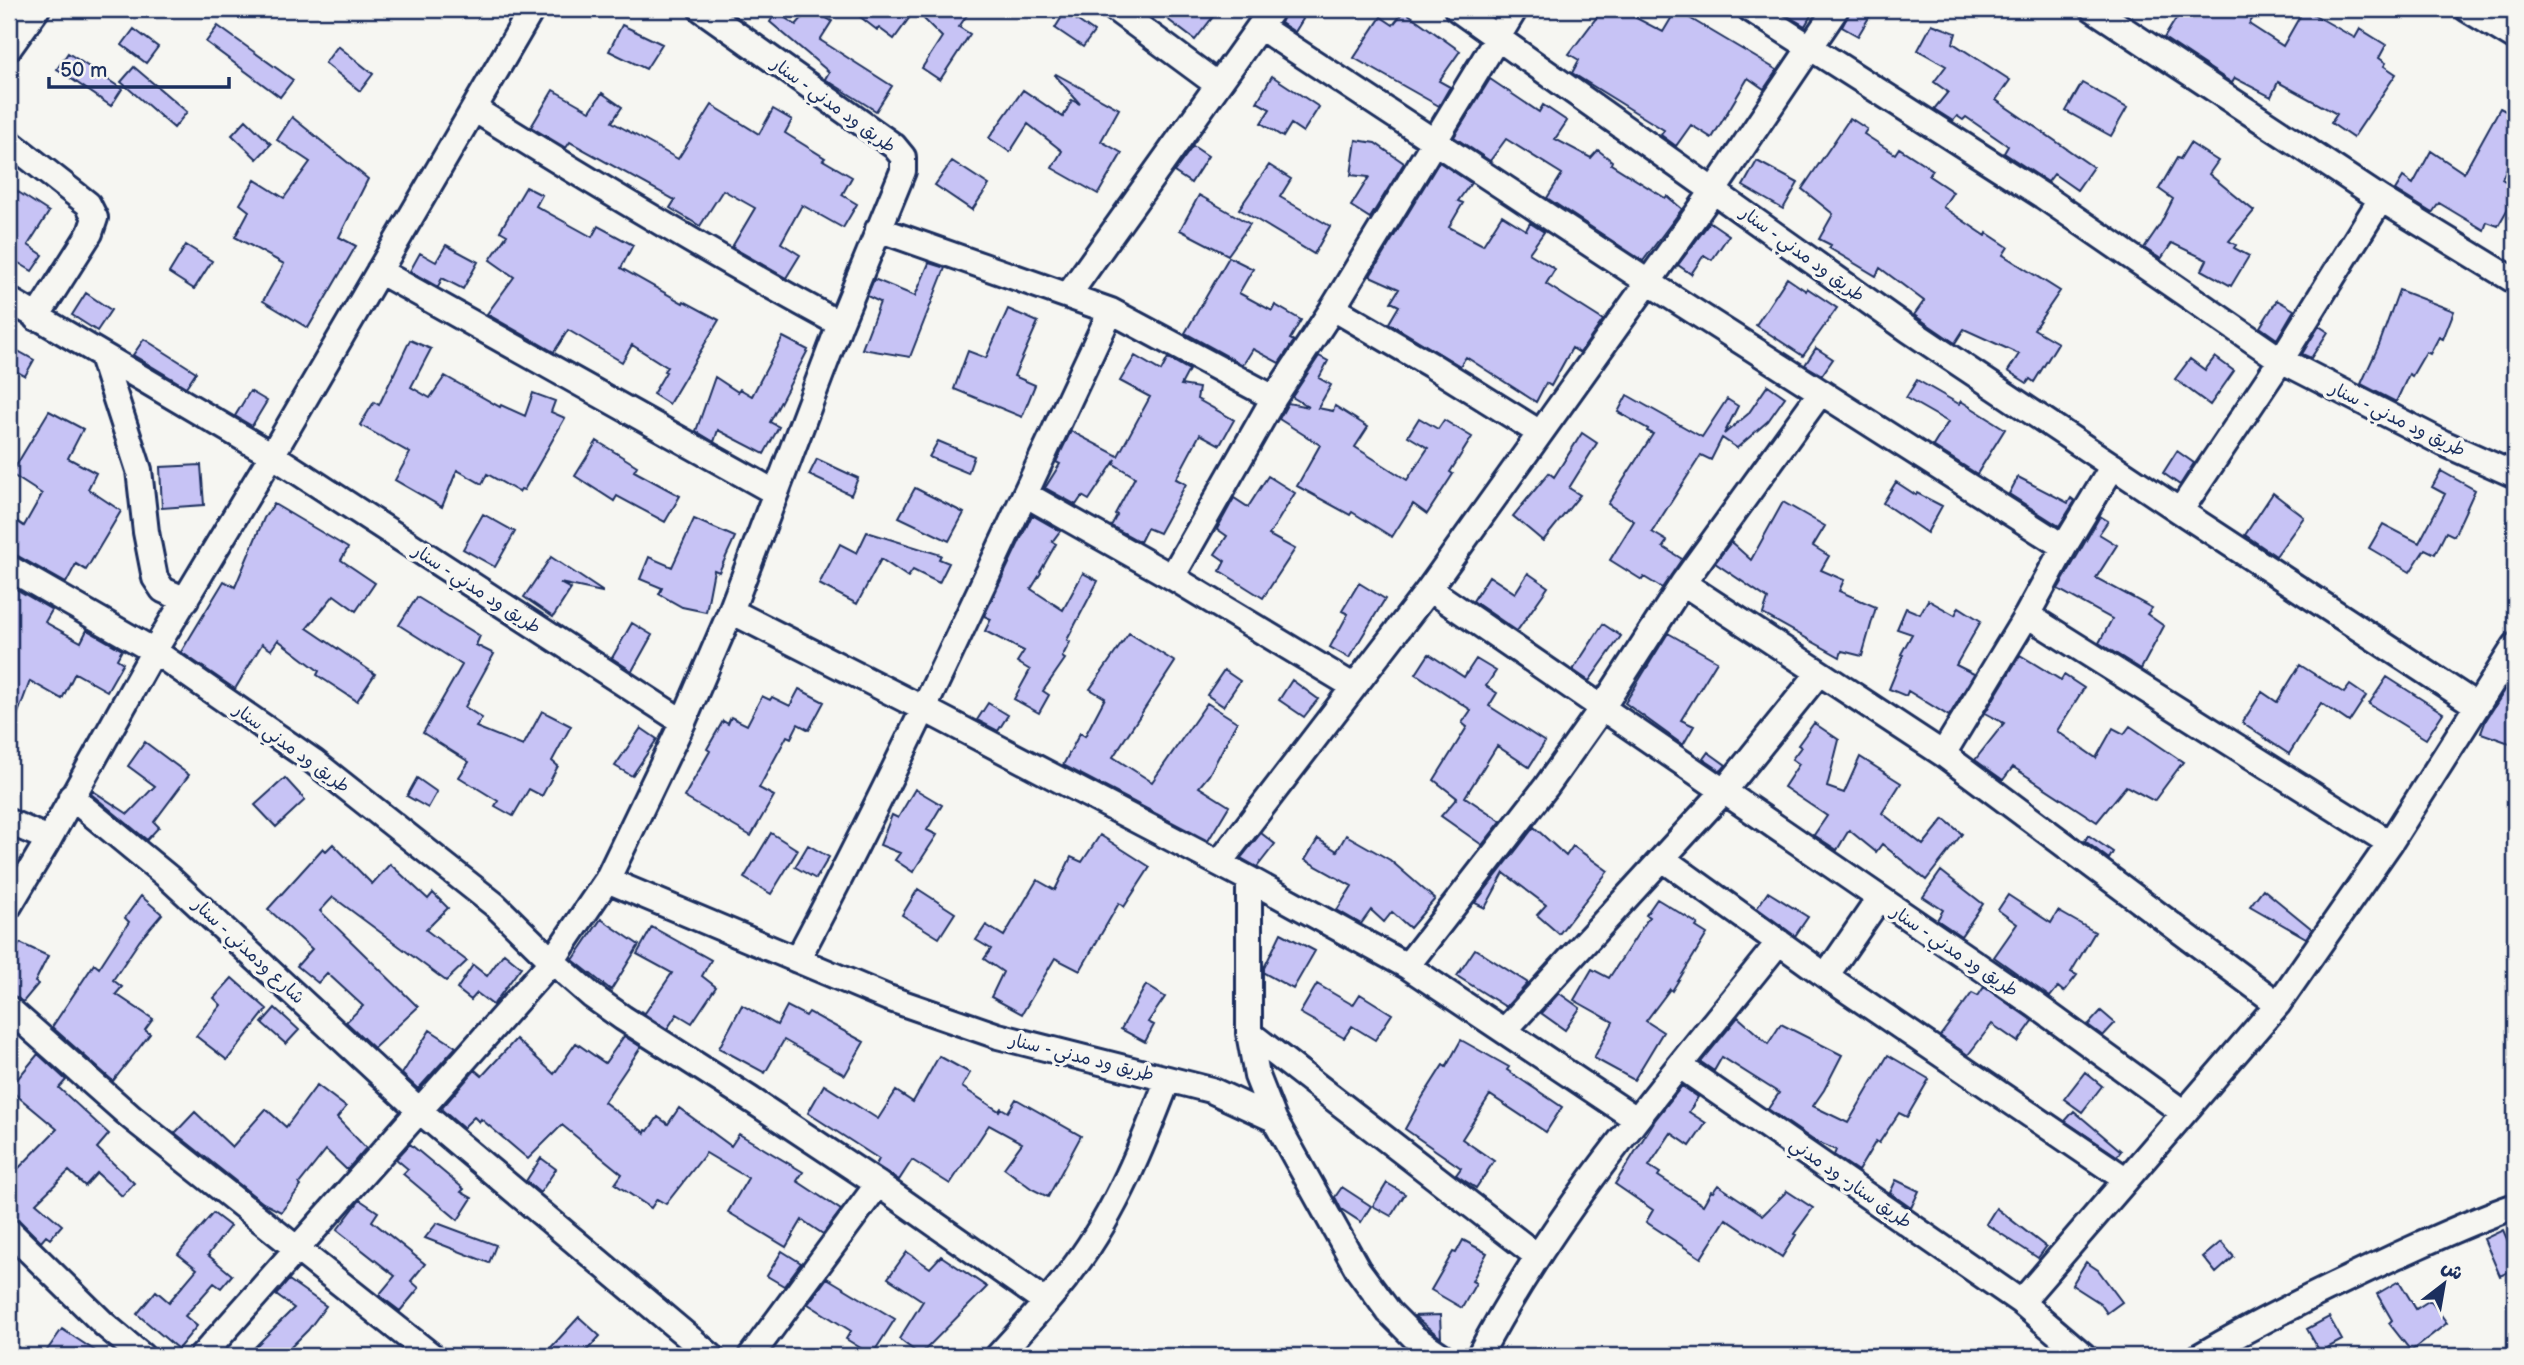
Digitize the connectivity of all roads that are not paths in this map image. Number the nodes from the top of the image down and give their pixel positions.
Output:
1 (37, 9) edge
2 (701, 9) edge
3 (1115, 9) edge
4 (1457, 9) edge
5 (1515, 9) edge
6 (1750, 9) edge
7 (1836, 9) edge
8 (2093, 9) edge
9 (530, 10) edge
10 (2476, 11) edge
11 (1266, 18) edge
12 (1497, 38) junction
13 (2515, 38) edge
14 (9, 48) edge
15 (1810, 48) junction
16 (1218, 85) junction
17 (474, 109) junction
18 (1434, 141) junction
19 (9, 142) edge
20 (1714, 190) junction
21 (2381, 199) junction
22 (878, 229) junction
23 (379, 271) junction
24 (2515, 281) edge
25 (1648, 282) junction
26 (1069, 294) junction
27 (9, 300) edge
28 (1333, 308) junction
29 (1111, 311) junction
30 (36, 318) junction
31 (840, 324) junction
32 (102, 356) junction
33 (2281, 360) junction
34 (1821, 392) junction
35 (1274, 398) junction
36 (1540, 433) junction
37 (272, 456) junction
38 (2113, 466) junction
39 (2515, 475) edge
40 (776, 493) junction
41 (1025, 494) junction
42 (2180, 511) junction
43 (2064, 547) junction
44 (9, 568) edge
45 (1172, 577) junction
46 (1683, 583) junction
47 (1429, 589) junction
48 (186, 600) junction
49 (731, 611) junction
50 (2027, 615) junction
51 (2515, 646) edge
52 (154, 651) junction
53 (1819, 673) junction
54 (1353, 685) junction
55 (2476, 705) junction
56 (1602, 708) junction
57 (925, 709) junction
58 (683, 722) junction
59 (1943, 754) junction
60 (1724, 791) junction
61 (71, 797) junction
62 (9, 822) edge
63 (49, 839) junction
64 (2389, 843) junction
65 (1663, 859) junction
66 (1219, 863) junction
67 (1249, 879) junction
68 (607, 880) junction
69 (1878, 899) junction
70 (9, 906) edge
71 (1779, 942) junction
72 (797, 960) junction
73 (552, 961) junction
74 (1407, 966) junction
75 (1826, 976) junction
76 (2278, 1004) junction
77 (9, 1009) edge
78 (1505, 1030) junction
79 (1249, 1033) junction
80 (1680, 1066) junction
81 (1168, 1079) junction
82 (421, 1112) junction
83 (2184, 1113) junction
84 (1274, 1119) junction
85 (1636, 1119) junction
86 (2125, 1179) junction
87 (878, 1184) junction
88 (2515, 1206) edge
89 (9, 1231) edge
90 (296, 1249) junction
91 (1537, 1256) junction
92 (1046, 1302) junction
93 (2021, 1302) junction
94 (142, 1356) edge
95 (202, 1356) edge
96 (432, 1356) edge
97 (711, 1356) edge
98 (751, 1356) edge
99 (998, 1356) edge
100 (1442, 1356) edge
101 (1479, 1356) edge
102 (2084, 1356) edge
103 (2200, 1356) edge

1 - 14 street
2 - 22 street, طريق ود مدني - سنار
3 - 16 street
4 - 12 street, طريق ود مدني - سنار
5 - 12 street
6 - 15 street, طريق ود مدني - سنار
7 - 15 street
8 - 21 street
9 - 17 street
10 - 13 street
11 - 16 street
11 - 18 street
12 - 18 street
12 - 20 street, طريق ود مدني - سنار
15 - 20 street
15 - 33 street, طريق ود مدني - سنار
16 - 26 street
17 - 23 street
17 - 31 street
18 - 25 street
18 - 28 street
19 - 30 street
20 - 25 street
20 - 38 street, طريق ود مدني - سنار
21 - 24 street
21 - 33 street
22 - 26 street
22 - 31 street, طريق ود مدني - سنار
23 - 37 street
23 - 40 street
25 - 34 street
25 - 36 street
26 - 29 street
27 - 30 street, طريق ود مدني - سنار
28 - 35 street
28 - 36 street
29 - 35 street
29 - 41 street
30 - 32 street, طريق ود مدني - سنار
31 - 40 street, طريق ود مدني - سنار
32 - 37 street, طريق ود مدني - سنار
32 - 48 street
33 - 39 street, طريق ود مدني - سنار
33 - 42 street
34 - 43 street
34 - 46 street
35 - 45 street
36 - 47 street
37 - 48 street
37 - 58 street, طريق ود مدني - سنار
38 - 42 street, طريق ود مدني - سنار
38 - 43 street
40 - 49 street, طريق ود مدني - سنار
41 - 45 street
41 - 57 street
42 - 55 street, طريق ود مدني - سنار
43 - 50 street
44 - 52 street, طريق ود مدني سنار
45 - 54 street
46 - 53 street
46 - 56 street
47 - 54 street
47 - 56 street, طريق ود مدني - سنار
48 - 52 street
49 - 57 street
49 - 58 street, طريق ود مدني - سنار
50 - 59 street
50 - 64 street
51 - 55 street
52 - 61 street
52 - 73 street, طريق ود مدني سنار
53 - 59 street
53 - 60 street
54 - 66 street
55 - 64 street
56 - 60 street, طريق ود مدني - سنار
56 - 74 street
57 - 66 street
57 - 72 street
58 - 68 street, طريق ود مدني - سنار
59 - 76 street
60 - 65 street
60 - 69 street, طريق ود مدني - سنار
61 - 63 street
61 - 82 street, شارع ودمدني - سنار
62 - 63 street
63 - 70 street
64 - 76 street
65 - 71 street
65 - 78 street
66 - 67 street
67 - 74 street
67 - 79 street
68 - 72 street, طريق ود مدني - سنار
68 - 73 street, طريق ود مدني - سنار
69 - 75 street
69 - 83 street, طريق ود مدني - سنار
71 - 75 street
71 - 80 street
72 - 81 street, طريق ود مدني - سنار
73 - 82 street
73 - 87 street
74 - 78 street
75 - 86 street
76 - 83 street
77 - 90 street
78 - 85 street
79 - 84 street
79 - 91 street
80 - 85 street
80 - 93 street, طريق سنار- ود مدني
81 - 84 street
81 - 92 street, طريق ود مدني - سنار
82 - 90 street
82 - 97 street, شارع ودمدني - سنار
83 - 86 street
84 - 100 street
85 - 91 street
86 - 93 street
87 - 92 street
87 - 98 street
88 - 103 street
89 - 94 street
90 - 95 street
90 - 96 street
91 - 101 street
92 - 99 street, طريق ود مدني - سنار
93 - 102 street, طريق سنار- ود مدني

